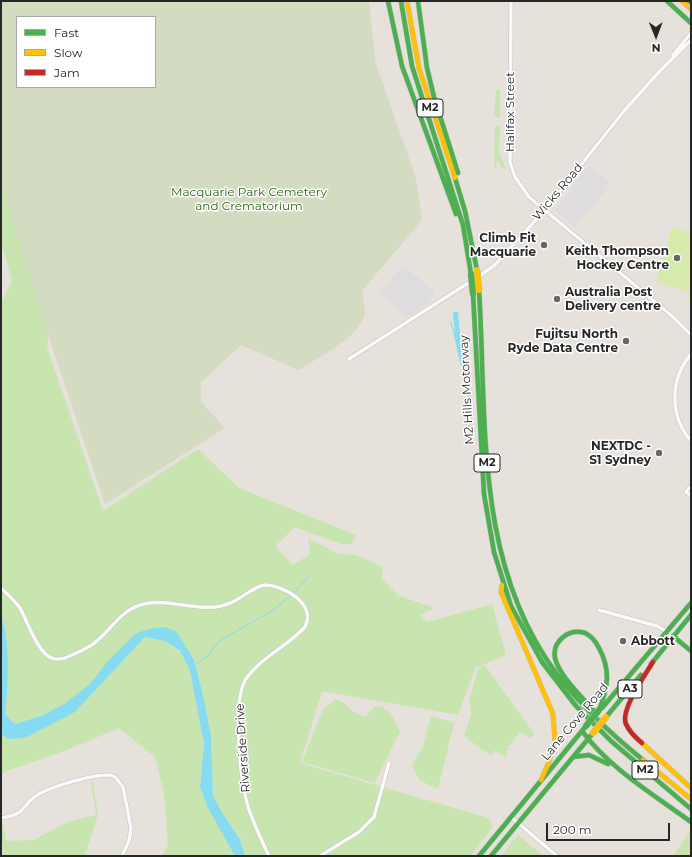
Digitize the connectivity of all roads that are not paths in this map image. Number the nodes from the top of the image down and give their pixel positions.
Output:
1 (388, 1) edge
2 (401, 1) edge
3 (407, 1) edge
4 (418, 1) edge
5 (511, 1) edge
6 (667, 1) edge
7 (682, 1) edge
8 (688, 1) edge
9 (691, 2) edge
10 (691, 9) edge
11 (691, 23) edge
12 (691, 33) edge
13 (691, 40) edge
14 (670, 60) junction
15 (545, 210) junction
16 (465, 212) junction
17 (463, 225) junction
18 (474, 272) junction
19 (476, 292) junction
20 (691, 335) edge
21 (691, 354) edge
22 (349, 359) dead end
23 (691, 441) edge
24 (691, 486) edge
25 (691, 496) edge
26 (502, 581) junction
27 (1, 588) edge
28 (691, 604) edge
29 (599, 610) dead end
30 (691, 615) edge
31 (666, 630) junction
32 (673, 636) junction
33 (691, 651) edge
34 (653, 662) junction
35 (599, 710) junction
36 (602, 723) junction
37 (584, 728) junction
38 (588, 739) junction
39 (573, 757) junction
40 (389, 764) dead end
41 (615, 767) junction
42 (541, 780) junction
43 (691, 788) edge
44 (691, 799) edge
45 (691, 809) edge
46 (511, 817) junction
47 (1, 818) edge
48 (691, 822) edge
49 (518, 823) junction
50 (122, 856) edge
51 (269, 856) edge
52 (320, 856) edge
53 (479, 856) edge
54 (491, 856) edge
55 (557, 856) edge

1 - 17 main road
2 - 17 main road, M2 Hills Motorway / M2
3 - 16 main road, M2 Hills Motorway / M2
4 - 16 main road
5 - 15 street, Halifax Street
6 - 11 main road
7 - 10 main road
8 - 9 main road
12 - 14 street, Wicks Road
13 - 14 street, Wicks Road
14 - 15 street, Wicks Road
15 - 20 street, Halifax Street
15 - 22 street, Wicks Road
16 - 18 main road, M2 Hills Motorway / M2
17 - 18 main road, M2 Hills Motorway / M2
18 - 19 main road, M2 Hills Motorway / M2, bridge
19 - 26 main road, M2 Hills Motorway / M2
19 - 36 main road, M2 Hills Motorway / M2
21 - 23 street
24 - 25 street
26 - 42 main road, M2
26 - 45 main road, M2 Hills Motorway / M2
27 - 51 street, Riverside Drive
28 - 31 main road, Lane Cove Road / A3
29 - 31 street
30 - 32 main road, Lane Cove Road / A3
31 - 32 main road
31 - 35 main road, Lane Cove Road / A3
32 - 33 main road
32 - 34 main road, Lane Cove Road / A3
34 - 38 main road, Lane Cove Road / A3, bridge
34 - 43 main road, M2
35 - 36 main road, M2
35 - 37 main road, Lane Cove Road / A3, bridge
36 - 44 main road, M2 Hills Motorway / M2
37 - 38 main road
37 - 42 main road, Lane Cove Road / A3
38 - 39 main road, Lane Cove Road / A3
38 - 41 main road
39 - 41 main road
39 - 49 main road, Lane Cove Road / A3
40 - 52 street
41 - 48 main road
42 - 46 main road, Lane Cove Road / A3
46 - 49 street
46 - 53 main road, Lane Cove Road / A3
47 - 50 street
49 - 54 main road, Lane Cove Road / A3
49 - 55 street

